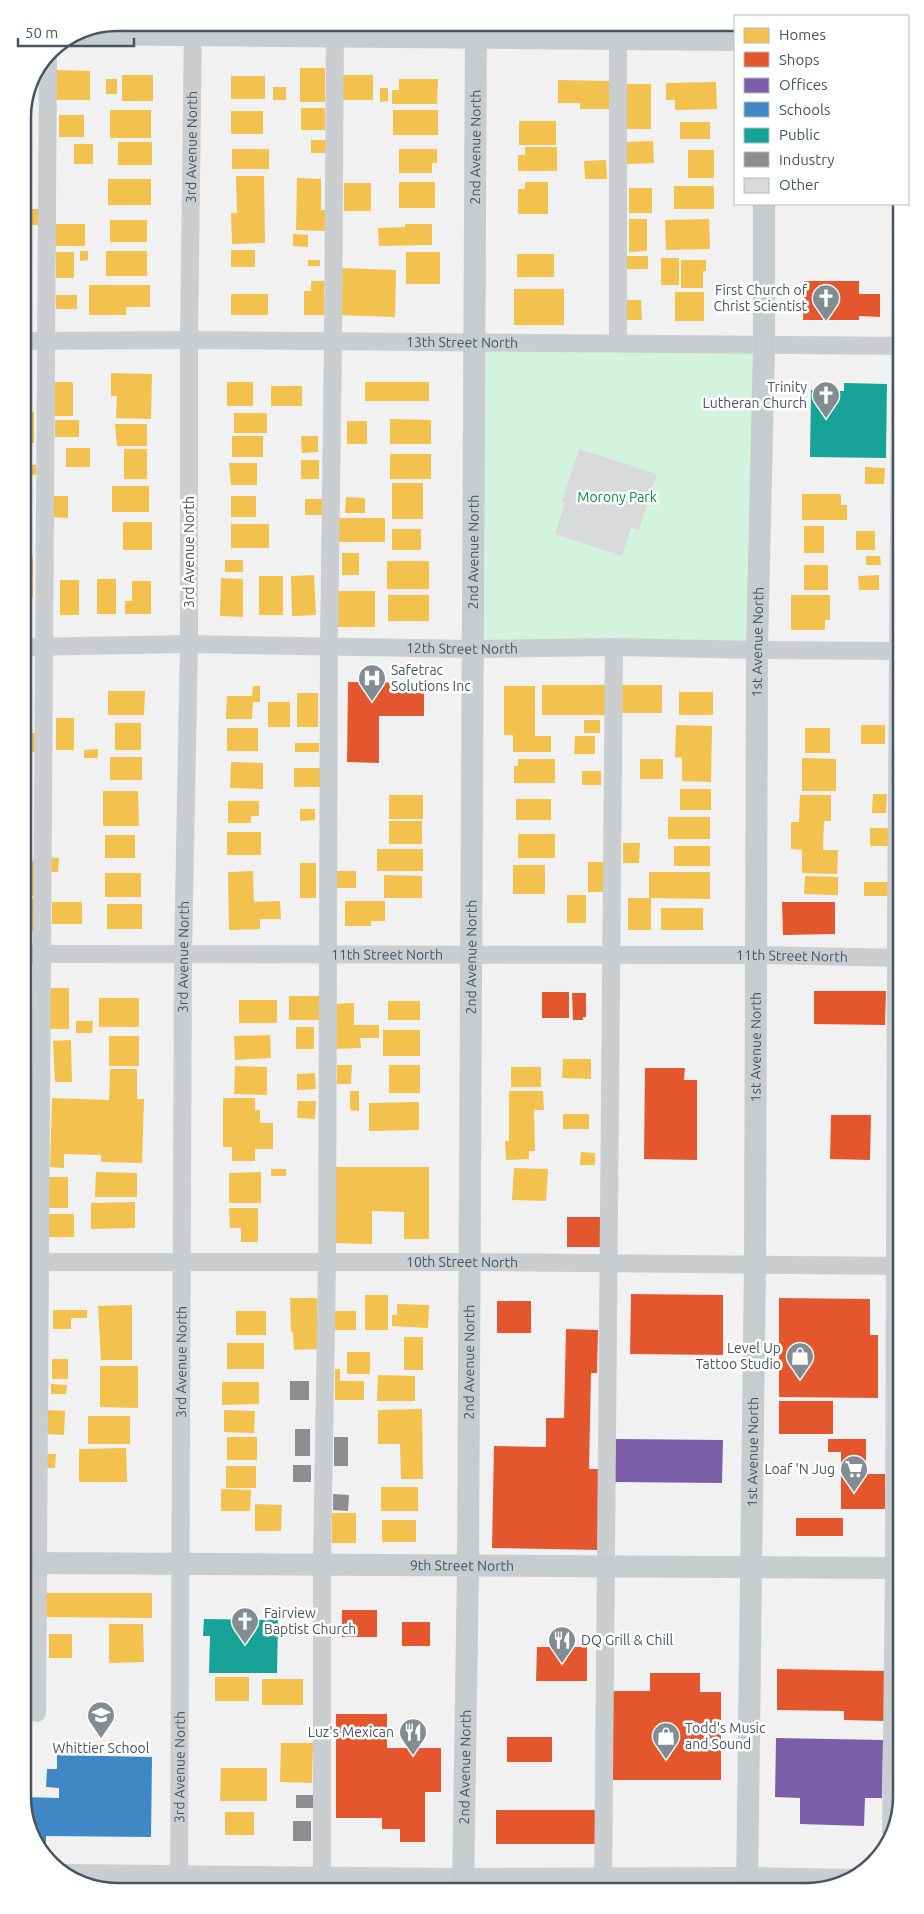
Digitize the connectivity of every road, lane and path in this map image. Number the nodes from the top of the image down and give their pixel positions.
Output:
1 (134, 31) edge
2 (193, 31) edge
3 (335, 31) edge
4 (476, 31) edge
5 (618, 31) edge
6 (104, 33) edge
7 (734, 40) edge
8 (48, 67) edge
9 (764, 205) edge
10 (189, 340) junction
11 (46, 341) junction
12 (333, 341) junction
13 (31, 342) edge
14 (475, 342) junction
15 (618, 344) junction
16 (764, 345) junction
17 (893, 346) edge
18 (189, 644) junction
19 (43, 646) junction
20 (329, 646) junction
21 (31, 647) edge
22 (614, 647) junction
23 (474, 649) junction
24 (757, 650) junction
25 (893, 651) edge
26 (31, 954) edge
27 (42, 954) junction
28 (183, 954) junction
29 (329, 955) junction
30 (611, 955) junction
31 (757, 955) junction
32 (472, 956) junction
33 (893, 958) edge
34 (31, 1262) edge
35 (180, 1262) junction
36 (327, 1262) junction
37 (470, 1262) junction
38 (609, 1263) junction
39 (755, 1264) junction
40 (893, 1266) edge
41 (31, 1564) edge
42 (180, 1564) junction
43 (322, 1565) junction
44 (468, 1567) junction
45 (606, 1567) junction
46 (751, 1567) junction
47 (893, 1568) edge
48 (31, 1589) edge
49 (36, 1714) dead end
50 (893, 1757) edge
51 (892, 1810) edge
52 (80, 1874) edge
53 (829, 1879) edge
54 (179, 1883) edge
55 (322, 1883) edge
56 (463, 1883) edge
57 (603, 1883) edge
58 (747, 1883) edge
59 (764, 1883) edge

1 - 6 main road
2 - 10 street, 3rd Avenue North
3 - 12 street
4 - 14 main road, 2nd Avenue North
5 - 7 main road
5 - 15 street
8 - 11 street
9 - 16 main road, 1st Avenue North
10 - 11 street, 13th Street North
10 - 12 street, 13th Street North
10 - 18 street, 3rd Avenue North
11 - 13 street, 13th Street North
11 - 19 street
12 - 14 street, 13th Street North
12 - 20 street
14 - 15 street, 13th Street North
14 - 23 main road, 2nd Avenue North
15 - 16 street, 13th Street North
16 - 17 street, 13th Street North
16 - 24 main road, 1st Avenue North
18 - 19 street, 12th Street North
18 - 20 street, 12th Street North
18 - 28 street, 3rd Avenue North
19 - 21 street, 12th Street North
19 - 27 street
20 - 23 street, 12th Street North
20 - 29 street
22 - 23 street, 12th Street North
22 - 24 street, 12th Street North
22 - 30 street
23 - 32 main road, 2nd Avenue North
24 - 25 street, 12th Street North
24 - 31 main road, 1st Avenue North
26 - 27 street, 11th Street North
27 - 28 street, 11th Street North
27 - 34 street
28 - 29 street, 11th Street North
28 - 35 street, 3rd Avenue North
29 - 32 street, 11th Street North
29 - 36 street
30 - 31 street, 11th Street North
30 - 32 street, 11th Street North
30 - 38 street
31 - 33 street, 11th Street North
31 - 39 main road, 1st Avenue North
32 - 37 main road, 2nd Avenue North
34 - 35 street, 10th Street North
35 - 36 street, 10th Street North
35 - 42 street, 3rd Avenue North
36 - 37 street, 10th Street North
36 - 43 street
37 - 38 street, 10th Street North
37 - 44 main road, 2nd Avenue North
38 - 39 street, 10th Street North
38 - 45 street
39 - 40 street, 10th Street North
39 - 46 main road, 1st Avenue North
41 - 42 main road, 9th Street North
42 - 43 main road, 9th Street North
42 - 54 street, 3rd Avenue North
43 - 44 main road, 9th Street North
43 - 55 street
44 - 45 main road, 9th Street North
44 - 56 main road, 2nd Avenue North
45 - 46 main road, 9th Street North
45 - 57 street
46 - 47 main road, 9th Street North
46 - 58 main road, 1st Avenue North
48 - 49 street
50 - 51 street
52 - 54 street
53 - 59 street
54 - 55 street

